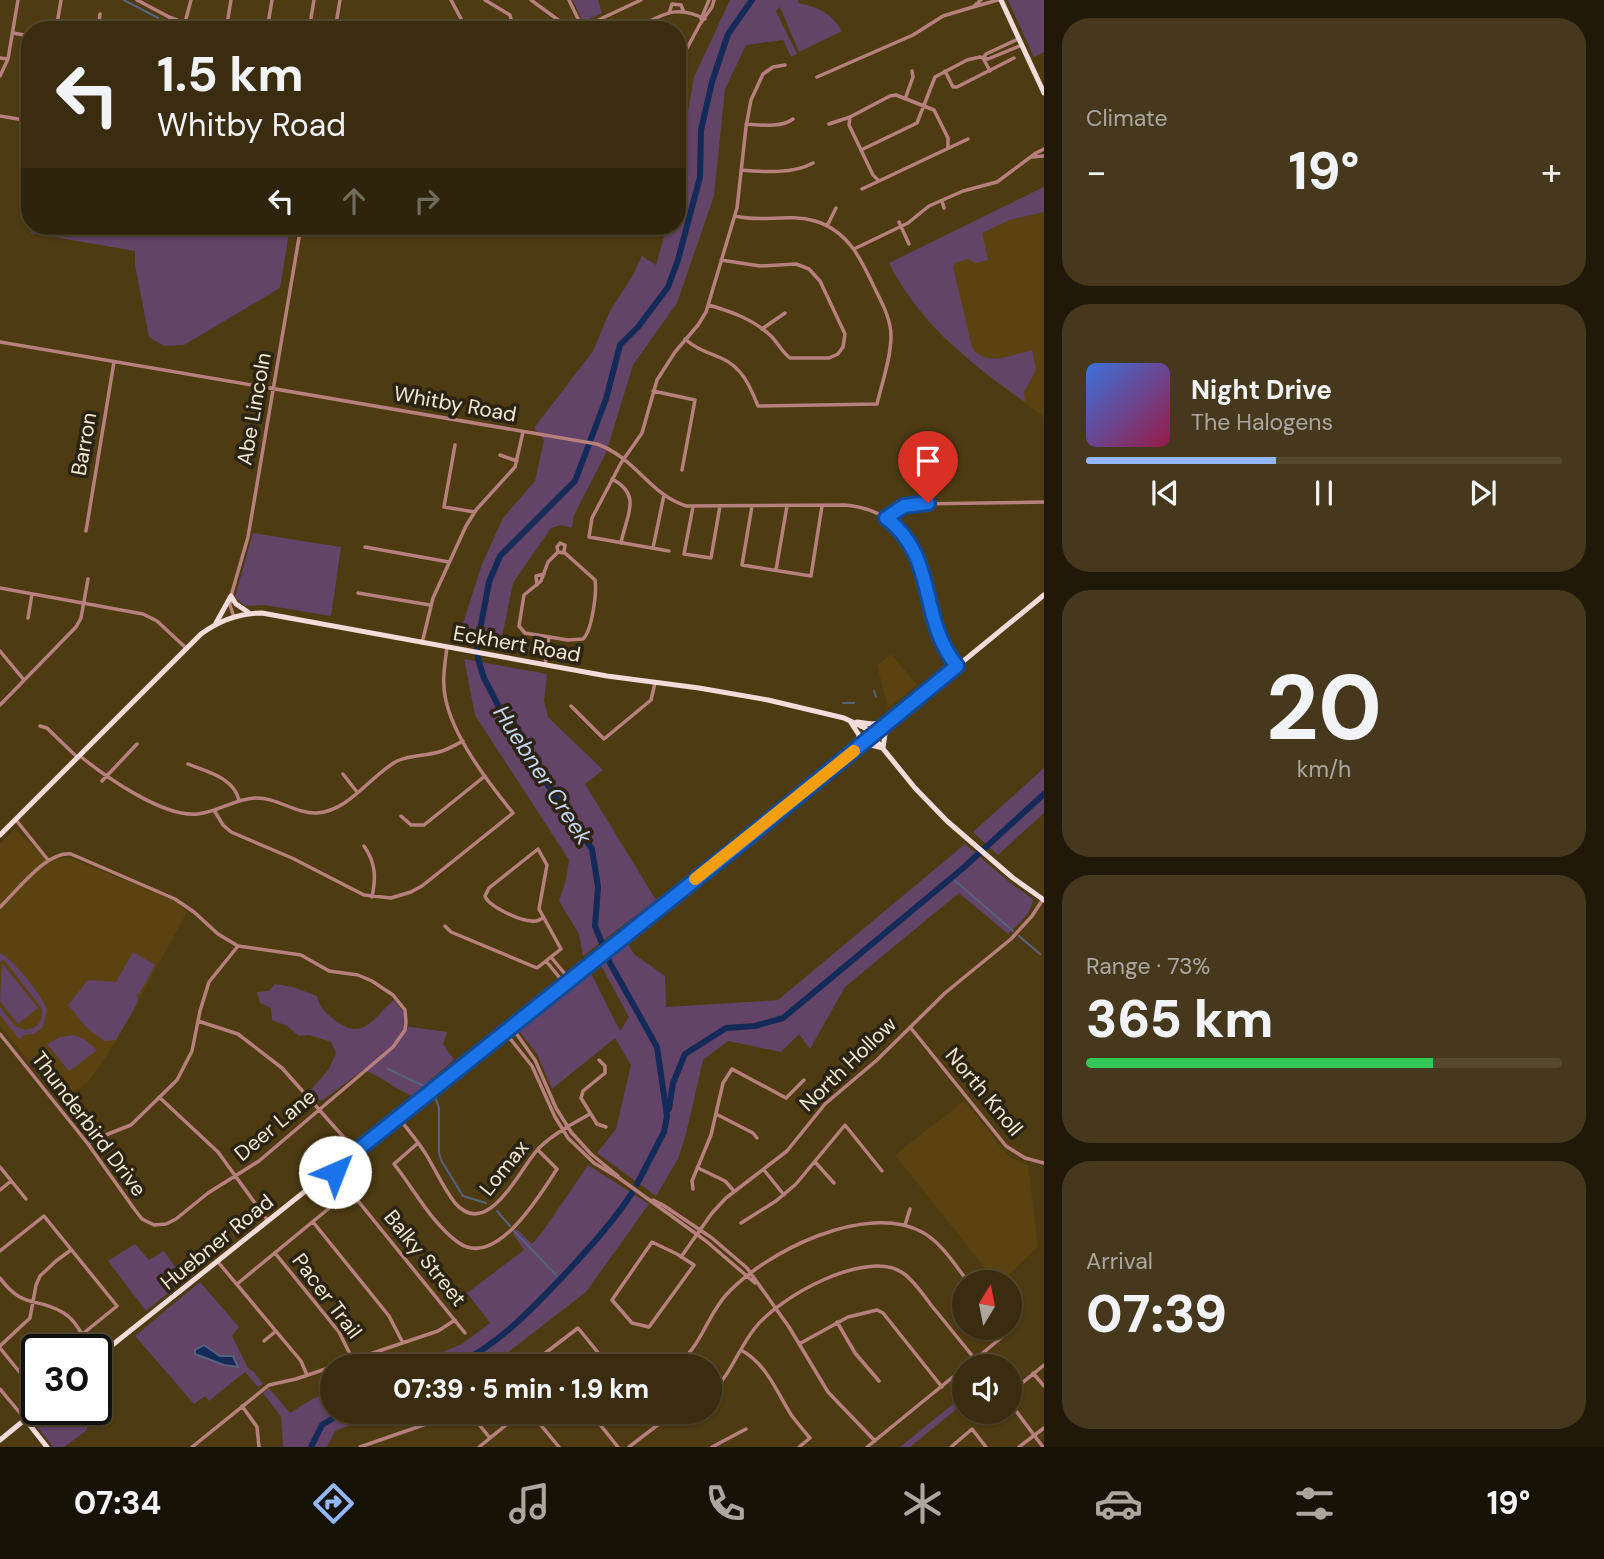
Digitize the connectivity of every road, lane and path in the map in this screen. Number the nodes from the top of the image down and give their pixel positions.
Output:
1 (18, 0) edge
2 (61, 0) edge
3 (138, 0) edge
4 (150, 0) edge
5 (191, 0) edge
6 (231, 0) edge
7 (272, 0) edge
8 (314, 0) edge
9 (340, 0) edge
10 (451, 0) edge
11 (485, 0) edge
12 (531, 0) edge
13 (569, 0) edge
14 (641, 0) edge
15 (709, 0) edge
16 (714, 0) edge
17 (981, 0) edge
18 (1000, 0) edge
19 (147, 6) junction
20 (973, 7) junction
21 (683, 10) junction
22 (669, 13) junction
23 (100, 14) dead end
24 (704, 18) junction
25 (58, 21) edge
26 (99, 21) edge
27 (181, 21) edge
28 (186, 21) edge
29 (228, 21) edge
30 (268, 21) edge
31 (310, 21) edge
32 (336, 21) edge
33 (462, 21) edge
34 (512, 21) edge
35 (560, 21) edge
36 (576, 21) edge
37 (596, 21) edge
38 (651, 21) edge
39 (13, 33) junction
40 (21, 34) edge
41 (1020, 42) junction
42 (686, 50) edge
43 (0, 58) edge
44 (983, 58) junction
45 (1014, 58) dead end
46 (8, 60) junction
47 (785, 65) dead end
48 (912, 71) dead end
49 (945, 71) junction
50 (990, 71) junction
51 (0, 76) edge
52 (817, 77) dead end
53 (1044, 93) edge
54 (905, 99) junction
55 (925, 106) junction
56 (0, 116) edge
57 (850, 117) junction
58 (793, 119) dead end
59 (21, 120) edge
60 (746, 124) junction
61 (829, 124) dead end
62 (968, 139) dead end
63 (948, 148) junction
64 (1044, 149) edge
65 (861, 150) junction
66 (1044, 156) edge
67 (1032, 157) junction
68 (813, 163) dead end
69 (741, 170) junction
70 (878, 180) junction
71 (862, 189) dead end
72 (942, 201) junction
73 (836, 208) dead end
74 (944, 208) dead end
75 (735, 216) junction
76 (900, 225) junction
77 (827, 226) junction
78 (299, 235) edge
79 (909, 244) dead end
80 (854, 249) junction
81 (721, 260) junction
82 (709, 305) junction
83 (785, 313) dead end
84 (762, 329) junction
85 (685, 339) junction
86 (0, 342) edge
87 (114, 362) junction
88 (273, 389) junction
89 (653, 391) junction
90 (523, 432) junction
91 (455, 445) dead end
92 (500, 455) dead end
93 (625, 458) junction
94 (517, 461) junction
95 (681, 470) dead end
96 (612, 479) junction
97 (664, 495) junction
98 (1044, 502) edge
99 (822, 505) junction
100 (694, 506) junction
101 (720, 506) junction
102 (752, 506) junction
103 (787, 506) junction
104 (475, 512) junction
105 (886, 518) junction
106 (86, 531) dead end
107 (621, 542) junction
108 (365, 547) dead end
109 (653, 548) junction
110 (669, 551) dead end
111 (449, 562) junction
112 (776, 570) junction
113 (88, 579) dead end
114 (0, 588) edge
115 (358, 593) dead end
116 (32, 594) junction
117 (1044, 595) edge
118 (231, 596) junction
119 (84, 603) junction
120 (430, 605) junction
121 (251, 613) junction
122 (234, 617) junction
123 (28, 618) dead end
124 (216, 624) junction
125 (549, 637) junction
126 (422, 643) junction
127 (447, 647) junction
128 (186, 648) junction
129 (0, 651) edge
130 (545, 665) junction
131 (957, 666) junction
132 (24, 680) junction
133 (655, 683) junction
134 (447, 702) junction
135 (438, 704) dead end
136 (0, 705) edge
137 (571, 706) dead end
138 (850, 721) junction
139 (888, 722) junction
140 (40, 726) dead end
141 (873, 735) junction
142 (464, 740) junction
143 (137, 744) dead end
144 (858, 747) junction
145 (883, 748) junction
146 (79, 757) junction
147 (188, 764) dead end
148 (343, 774) dead end
149 (107, 775) junction
150 (485, 776) junction
151 (102, 781) dead end
152 (357, 792) junction
153 (239, 800) junction
154 (214, 810) junction
155 (401, 816) dead end
156 (16, 820) junction
157 (0, 835) edge
158 (364, 846) dead end
159 (48, 860) junction
160 (372, 897) junction
161 (1043, 899) edge
162 (0, 906) edge
163 (543, 918) junction
164 (445, 926) dead end
165 (238, 946) junction
166 (551, 957) junction
167 (546, 961) junction
168 (566, 981) junction
169 (198, 1021) junction
170 (511, 1026) junction
171 (910, 1027) junction
172 (504, 1031) junction
173 (0, 1034) edge
174 (599, 1060) dead end
175 (804, 1080) dead end
176 (159, 1097) junction
177 (319, 1109) junction
178 (590, 1114) junction
179 (716, 1114) junction
180 (398, 1117) junction
181 (606, 1127) dead end
182 (565, 1128) junction
183 (757, 1138) dead end
184 (418, 1143) junction
185 (88, 1144) junction
186 (538, 1150) junction
187 (356, 1151) junction
188 (815, 1161) junction
189 (1044, 1163) edge
190 (0, 1167) edge
191 (698, 1168) junction
192 (333, 1170) junction
193 (764, 1170) junction
194 (882, 1171) dead end
195 (235, 1177) junction
196 (11, 1181) junction
197 (834, 1183) dead end
198 (693, 1189) dead end
199 (0, 1190) edge
200 (350, 1191) junction
201 (734, 1191) junction
202 (784, 1195) junction
203 (26, 1199) dead end
204 (651, 1200) junction
205 (911, 1209) dead end
206 (268, 1221) junction
207 (313, 1222) junction
208 (741, 1223) dead end
209 (160, 1225) joint
210 (905, 1225) junction
211 (700, 1229) junction
212 (697, 1234) junction
213 (71, 1250) junction
214 (0, 1251) edge
215 (275, 1252) junction
216 (681, 1256) junction
217 (218, 1261) junction
218 (958, 1270) edge
219 (748, 1275) junction
220 (0, 1278) edge
221 (237, 1284) junction
222 (34, 1303) junction
223 (776, 1308) junction
224 (455, 1320) junction
225 (837, 1322) junction
226 (276, 1331) junction
227 (83, 1334) edge
228 (85, 1334) edge
229 (466, 1334) dead end
230 (996, 1340) edge
231 (264, 1341) dead end
232 (112, 1342) edge
233 (403, 1343) junction
234 (799, 1344) junction
235 (0, 1347) edge
236 (741, 1350) junction
237 (350, 1354) edge
238 (371, 1354) edge
239 (544, 1354) edge
240 (599, 1354) edge
241 (690, 1354) edge
242 (971, 1354) edge
243 (981, 1354) edge
244 (1044, 1365) edge
245 (320, 1371) edge
246 (1033, 1373) junction
247 (21, 1374) edge
248 (307, 1376) junction
249 (952, 1378) edge
250 (722, 1381) edge
251 (879, 1381) dead end
252 (1022, 1383) edge
253 (1044, 1386) edge
254 (942, 1387) junction
255 (0, 1389) edge
256 (242, 1406) junction
257 (21, 1414) edge
258 (1022, 1420) edge
259 (21, 1423) edge
260 (426, 1424) edge
261 (479, 1424) edge
262 (507, 1424) edge
263 (539, 1424) edge
264 (600, 1424) edge
265 (660, 1424) edge
266 (30, 1425) edge
267 (1044, 1428) edge
268 (746, 1429) dead end
269 (1034, 1435) junction
270 (1044, 1436) edge
271 (490, 1438) junction
272 (1, 1441) edge
273 (875, 1441) junction
274 (1038, 1441) junction
275 (47, 1447) edge
276 (192, 1447) edge
277 (259, 1447) edge
278 (360, 1447) edge
279 (479, 1447) edge
280 (557, 1447) edge
281 (618, 1447) edge
282 (629, 1447) edge
283 (712, 1447) edge
284 (799, 1447) edge
285 (867, 1447) edge
286 (951, 1447) edge
287 (986, 1447) edge
288 (1019, 1447) edge
289 (1043, 1447) edge

1 - 39 street
2 - 25 street
3 - 19 street
4 - 19 street
5 - 28 street
6 - 29 street
7 - 30 street
8 - 31 street
9 - 32 street
10 - 33 street
11 - 34 street
12 - 35 street
13 - 36 street
14 - 37 street
15 - 24 street
16 - 24 street
17 - 20 street
18 - 20 street
18 - 41 main road
19 - 27 street
20 - 52 street
21 - 22 street
21 - 22 street
21 - 24 street
22 - 38 street
23 - 26 street
24 - 42 street
39 - 40 street
39 - 46 street
41 - 44 street
41 - 53 main road
43 - 46 street
44 - 49 street
44 - 50 street
45 - 50 street
46 - 51 street
47 - 60 street
48 - 54 street
49 - 50 street
49 - 55 street
54 - 55 street
54 - 57 street
55 - 63 street
55 - 65 street
56 - 59 street
57 - 61 street
57 - 65 street
58 - 60 street
60 - 69 street
62 - 63 street
63 - 70 street
64 - 67 street
65 - 70 street
66 - 67 street
67 - 72 street
68 - 69 street
69 - 75 street
70 - 71 street
72 - 74 street
72 - 76 street
73 - 77 street
75 - 77 street
75 - 81 street
76 - 79 street
76 - 80 street
77 - 80 street
78 - 88 street, Abe Lincoln
80 - 85 street
81 - 82 street
81 - 84 street
82 - 84 street
82 - 85 street
83 - 84 street
85 - 89 street
86 - 87 street, Whitby Road
87 - 88 street, Whitby Road
87 - 106 street, Barron
88 - 90 street, Whitby Road
88 - 118 street, Abe Lincoln
89 - 93 street
89 - 95 street
90 - 93 street, Whitby Road
90 - 94 street
91 - 104 street
92 - 94 street
93 - 96 street
93 - 97 street, Whitby Road
94 - 104 street
96 - 107 street
96 - 107 street
97 - 100 street, Whitby Road
97 - 109 street
98 - 105 street
99 - 103 street, Whitby Road
99 - 105 street, Whitby Road
99 - 112 street
100 - 101 street, Whitby Road
100 - 101 street
101 - 102 street, Whitby Road
102 - 103 street, Whitby Road
102 - 112 street
103 - 112 street
104 - 111 street
105 - 131 street, Whitby Road
107 - 109 street
108 - 111 street
109 - 110 street
111 - 120 street
113 - 119 street
114 - 116 street
115 - 120 street
116 - 119 street
116 - 123 street
117 - 131 main road, Huebner Road
118 - 121 main road
118 - 122 street, Abe Lincoln
118 - 124 main road
119 - 128 street
119 - 132 street
120 - 126 street
121 - 122 main road, Eckhert Road
121 - 126 main road, Eckhert Road
122 - 124 main road, Eckhert Road
124 - 128 main road, Eckhert Road
125 - 125 street
125 - 130 street
126 - 127 main road, Eckhert Road
127 - 130 main road, Eckhert Road
127 - 134 street
128 - 146 main road, Eckhert Road
129 - 132 street
130 - 133 main road, Eckhert Road
131 - 139 main road, Huebner Road
132 - 136 street
133 - 137 street
133 - 138 main road, Eckhert Road
134 - 135 street
134 - 142 street
138 - 139 main road
138 - 141 main road, Eckhert Road
138 - 144 main road
139 - 141 main road, Huebner Road
139 - 145 main road
140 - 146 street
141 - 144 main road, Huebner Road
141 - 145 main road, Eckhert Road
142 - 150 street
142 - 152 street
143 - 149 street
144 - 145 main road
144 - 168 main road, Huebner Road
145 - 161 main road, Eckhert Road
146 - 149 street
146 - 156 main road, Eckhert Road
147 - 153 street
148 - 152 street
149 - 151 street
149 - 154 street
150 - 155 street
150 - 160 street
152 - 153 street
153 - 154 street
154 - 160 street
156 - 157 main road, Eckhert Road
156 - 159 street
158 - 160 street
159 - 162 street
159 - 165 street
161 - 171 street, North Hollow
163 - 163 street
163 - 166 street
164 - 167 street
165 - 169 street
165 - 177 street, Deer Lane
166 - 167 street
166 - 168 street
167 - 168 street
168 - 170 main road, Huebner Road
169 - 176 street
169 - 177 street
170 - 172 main road, Huebner Road
170 - 182 street
171 - 189 street, North Knoll
171 - 193 street, North Hollow
172 - 180 main road, Huebner Road
172 - 182 street
173 - 185 street, Thunderbird Drive
174 - 178 street
175 - 179 street
176 - 185 street
176 - 195 street
177 - 187 street
177 - 195 street, Deer Lane
178 - 181 street
178 - 182 street, Lomax
179 - 183 street
179 - 191 street
180 - 184 street, Lomax
180 - 187 main road, Huebner Road
182 - 186 street, Lomax
182 - 204 street
184 - 186 street, Lomax
184 - 186 street
185 - 209 street, Thunderbird Drive
187 - 192 main road, Huebner Road
188 - 194 street
188 - 197 street
188 - 202 street
190 - 196 street
191 - 198 street
191 - 201 street
192 - 200 street, Balky Street
192 - 206 main road, Huebner Road
193 - 201 street, North Hollow
193 - 202 street
195 - 206 street
195 - 209 street, Deer Lane
196 - 199 street
196 - 203 street
200 - 207 street
200 - 224 street, Balky Street
201 - 211 street, North Hollow
202 - 208 street
204 - 211 street
204 - 212 street
205 - 210 street
206 - 217 main road, Huebner Road
207 - 215 street
207 - 233 street
210 - 218 street
210 - 219 street
211 - 212 street, North Hollow
211 - 219 street
212 - 216 street, North Hollow
212 - 219 street
213 - 214 street
213 - 222 street
213 - 228 street
215 - 221 street
215 - 237 street, Pacer Trail
216 - 216 street
217 - 221 street
217 - 232 main road, Huebner Road
219 - 223 street
219 - 241 street
220 - 222 street
221 - 226 street
222 - 227 street
222 - 235 street
223 - 234 street
223 - 236 street
223 - 242 street
224 - 229 street, Balky Street
224 - 233 street
225 - 234 street
225 - 251 street
225 - 254 street
226 - 231 street
226 - 248 street
230 - 243 street
233 - 238 street
234 - 273 street
235 - 247 street
236 - 250 street
236 - 284 street
239 - 240 street
244 - 246 street
245 - 248 street
246 - 252 street
246 - 253 street
248 - 256 street
249 - 254 street
254 - 273 street
255 - 257 street
256 - 276 street
256 - 277 street
258 - 269 street
259 - 272 main road
260 - 278 street
261 - 271 street
262 - 271 street
263 - 280 street
264 - 281 street
265 - 282 street
266 - 275 main road
267 - 269 street
268 - 283 street
269 - 274 street
269 - 288 street
270 - 274 street
271 - 279 street
273 - 285 street
274 - 289 street
286 - 287 street

